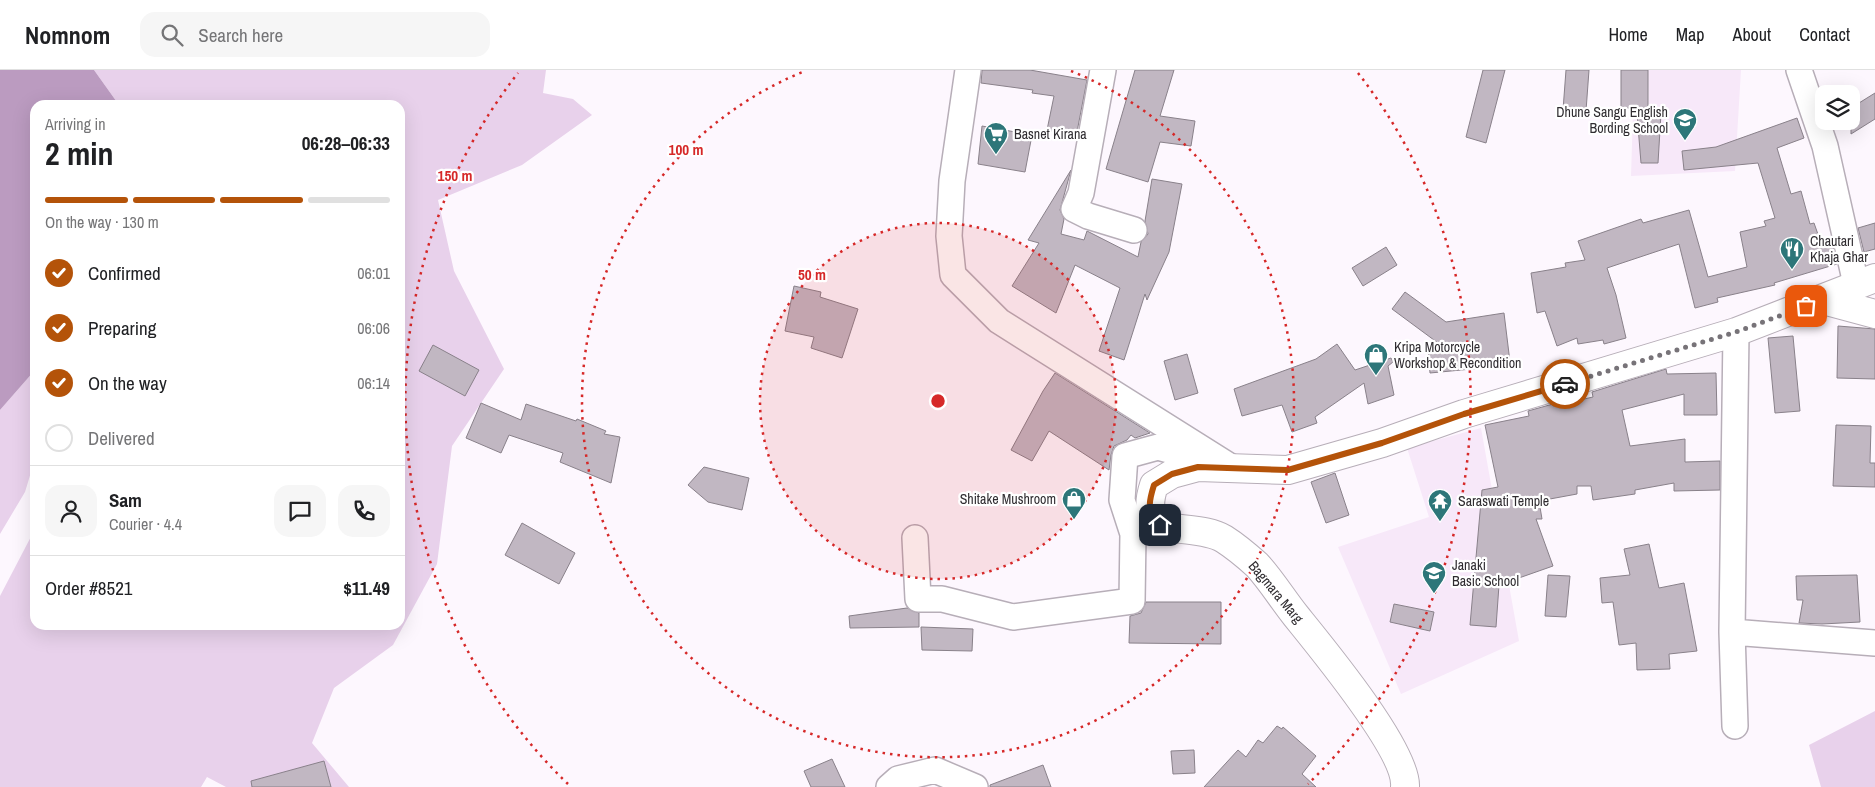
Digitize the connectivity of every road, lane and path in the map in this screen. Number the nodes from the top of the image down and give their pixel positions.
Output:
1 (968, 70) edge
2 (1103, 70) edge
3 (1799, 70) edge
4 (1134, 230) dead end
5 (1866, 281) edge
6 (1823, 300) junction
7 (1875, 314) edge
8 (1736, 332) junction
9 (1231, 467) junction
10 (915, 538) dead end
11 (1732, 632) junction
12 (1875, 643) edge
13 (1735, 726) dead end
14 (889, 787) edge
15 (975, 787) edge
16 (1405, 787) edge

1 - 9 street
2 - 4 street
3 - 5 street
5 - 6 main road
6 - 7 main road
6 - 8 main road, Bagmara Marg
8 - 9 main road, Bagmara Marg
8 - 11 street
9 - 10 street
9 - 16 main road, Bagmara Marg
11 - 12 street
11 - 13 street
14 - 15 street

